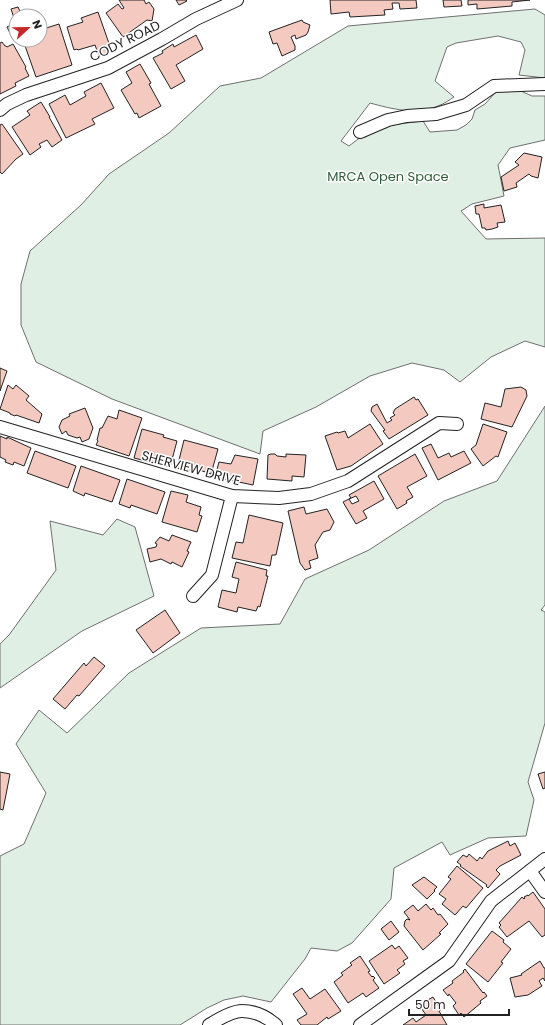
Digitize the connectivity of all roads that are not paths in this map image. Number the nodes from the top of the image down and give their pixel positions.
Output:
1 (237, 0) edge
2 (545, 84) edge
3 (0, 110) edge
4 (360, 132) dead end
5 (457, 424) dead end
6 (0, 427) edge
7 (232, 496) junction
8 (193, 596) dead end
9 (545, 859) edge
10 (530, 871) junction
11 (545, 892) edge
12 (209, 1025) edge
13 (276, 1025) edge
14 (360, 1025) edge

1 - 3 street, CODY ROAD
2 - 4 street
5 - 7 street, SHERVIEW DRIVE
6 - 7 street, SHERVIEW DRIVE
7 - 8 street
9 - 10 street
10 - 11 street
10 - 14 street
12 - 13 street

